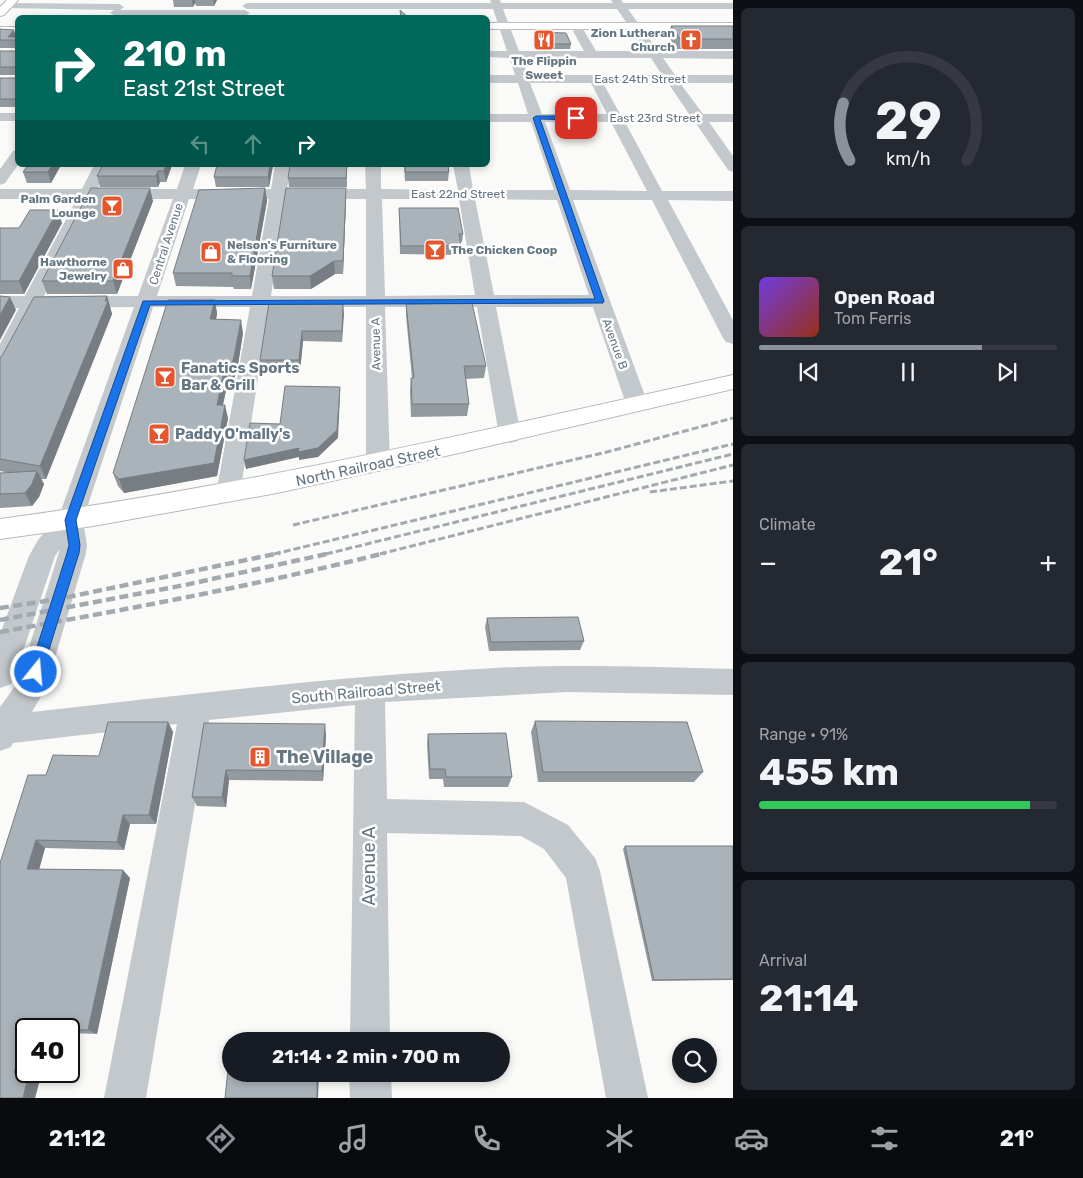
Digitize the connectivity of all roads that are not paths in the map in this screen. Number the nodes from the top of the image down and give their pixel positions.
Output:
1 (496, 3) edge
2 (618, 3) edge
3 (4, 4) edge
4 (733, 6) edge
5 (370, 8) edge
6 (117, 9) edge
7 (246, 9) edge
8 (0, 25) edge
9 (15, 25) edge
10 (733, 26) edge
11 (499, 27) edge
12 (634, 28) junction
13 (0, 30) edge
14 (15, 30) edge
15 (579, 31) junction
16 (733, 31) edge
17 (490, 54) edge
18 (514, 54) junction
19 (592, 54) junction
20 (653, 54) junction
21 (733, 55) edge
22 (490, 79) edge
23 (522, 79) junction
24 (595, 79) junction
25 (671, 79) junction
26 (733, 79) edge
27 (0, 117) edge
28 (15, 118) edge
29 (490, 118) edge
30 (536, 118) junction
31 (616, 118) junction
32 (699, 118) junction
33 (733, 118) edge
34 (15, 158) edge
35 (101, 167) edge
36 (192, 167) edge
37 (283, 167) edge
38 (373, 167) edge
39 (461, 167) edge
40 (733, 167) edge
41 (0, 180) edge
42 (0, 194) edge
43 (87, 194) junction
44 (183, 194) junction
45 (279, 194) junction
46 (373, 194) junction
47 (468, 194) junction
48 (562, 194) junction
49 (657, 195) junction
50 (733, 196) edge
51 (600, 301) junction
52 (0, 302) edge
53 (32, 302) junction
54 (146, 302) junction
55 (261, 302) junction
56 (375, 302) junction
57 (486, 302) junction
58 (733, 338) edge
59 (0, 364) edge
60 (733, 382) edge
61 (637, 404) junction
62 (510, 434) junction
63 (378, 464) junction
64 (228, 494) junction
65 (70, 520) junction
66 (0, 529) edge
67 (0, 675) edge
68 (733, 682) edge
69 (370, 690) junction
70 (195, 709) junction
71 (0, 731) edge
72 (369, 816) junction
73 (370, 1032) edge
74 (370, 1082) edge
75 (125, 1098) edge
76 (370, 1098) edge
77 (627, 1098) edge

1 - 2 street
1 - 5 street
1 - 11 street, Avenue B
2 - 4 street
2 - 12 street
3 - 6 street
5 - 7 street
6 - 7 street
8 - 9 main road
10 - 12 main road
11 - 12 main road
11 - 15 main road
11 - 18 street, Avenue B
12 - 15 main road
12 - 16 main road
12 - 20 street
13 - 14 main road
15 - 19 street
17 - 18 street
18 - 19 street
18 - 23 street, Avenue B
19 - 20 street
20 - 21 street
20 - 25 street
22 - 23 street, East 24th Street
23 - 24 street, East 24th Street
23 - 30 street, Avenue B
24 - 25 street, East 24th Street
24 - 31 street
25 - 26 street, East 24th Street
25 - 32 street
27 - 28 street
29 - 30 street, East 23rd Street
30 - 31 street, East 23rd Street
30 - 48 street, Avenue B
31 - 32 street, East 23rd Street
31 - 49 street
32 - 33 street, East 23rd Street
32 - 40 street
34 - 41 street
35 - 43 street
36 - 44 street, Central Avenue
37 - 45 street
38 - 46 street, Avenue A
39 - 47 street
42 - 43 street, East 22nd Street
43 - 44 street, East 22nd Street
43 - 53 street
44 - 45 street, East 22nd Street
44 - 54 street, Central Avenue
45 - 46 street, East 22nd Street
45 - 55 street
46 - 47 street, East 22nd Street
46 - 56 street, Avenue A
47 - 48 street, East 22nd Street
47 - 57 street
48 - 49 street, East 22nd Street
48 - 51 street, Avenue B
49 - 50 street, East 22nd Street
49 - 58 street
51 - 57 street
51 - 61 street, Avenue B
52 - 53 street
53 - 54 street
53 - 59 street
54 - 55 street
54 - 65 street, Central Avenue
55 - 56 street
55 - 64 street
56 - 57 street
56 - 63 street, Avenue A
57 - 62 street
60 - 61 main road, North Railroad Street
61 - 62 main road, North Railroad Street
62 - 63 main road, North Railroad Street
63 - 64 main road, North Railroad Street
64 - 65 main road, North Railroad Street
65 - 66 main road, North Railroad Street
65 - 67 street, Central Avenue
65 - 71 street, Central Avenue
68 - 69 street, South Railroad Street
69 - 70 street, South Railroad Street
69 - 72 street, Avenue A
70 - 71 street, South Railroad Street
70 - 75 street
72 - 73 street, Avenue A
72 - 77 street
74 - 76 street

